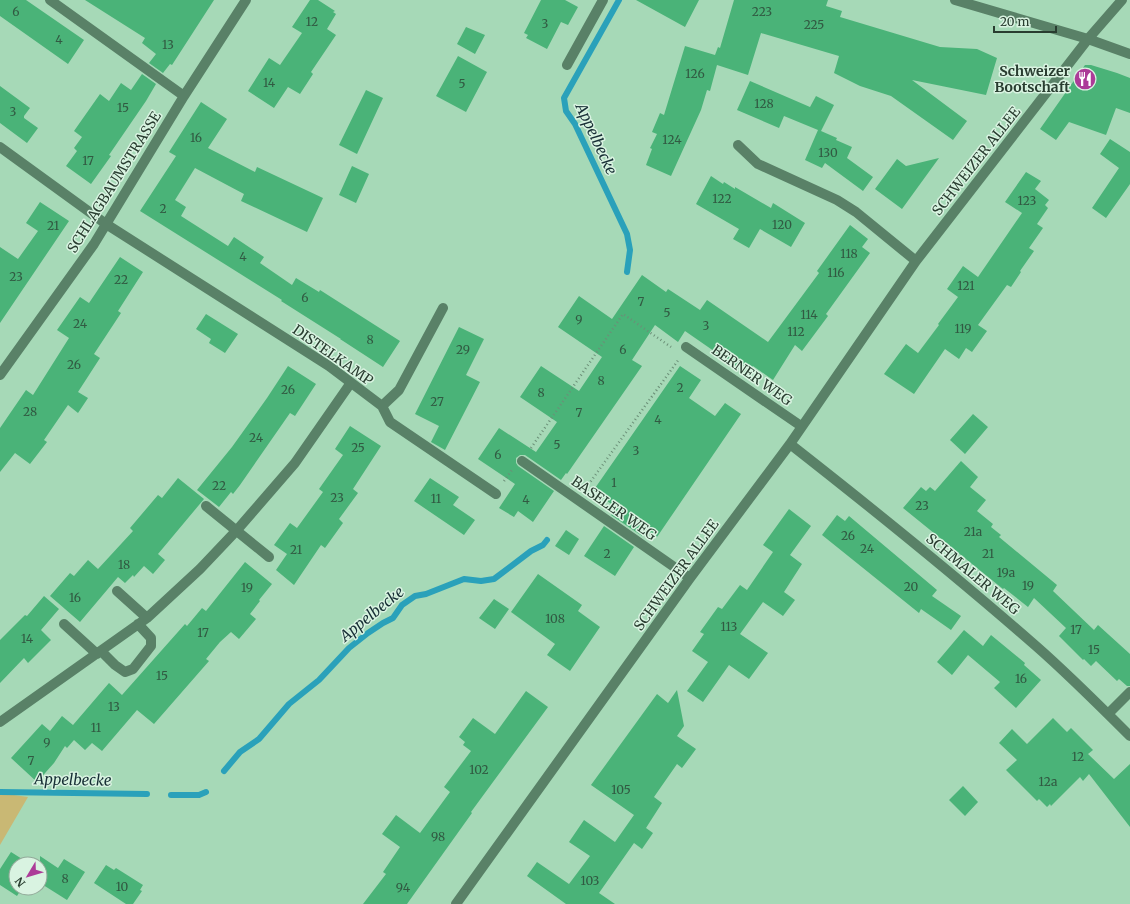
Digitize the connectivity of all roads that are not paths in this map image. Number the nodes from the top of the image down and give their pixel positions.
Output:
1 (50, 0) edge
2 (246, 0) edge
3 (603, 0) edge
4 (955, 0) edge
5 (1122, 0) edge
6 (1088, 39) junction
7 (1130, 54) edge
8 (567, 65) dead end
9 (184, 96) junction
10 (738, 144) dead end
11 (0, 148) edge
12 (106, 224) junction
13 (916, 262) junction
14 (443, 308) dead end
15 (684, 351) road end
16 (0, 375) edge
17 (350, 384) junction
18 (382, 406) junction
19 (801, 426) junction
20 (790, 444) junction
21 (522, 462) road end
22 (496, 494) road end
23 (206, 506) dead end
24 (237, 530) junction
25 (270, 557) dead end
26 (690, 578) junction
27 (117, 592) dead end
28 (146, 618) junction
29 (64, 624) dead end
30 (138, 624) junction
31 (99, 652) junction
32 (1130, 692) edge
33 (1108, 714) junction
34 (0, 722) edge
35 (1130, 736) edge
36 (456, 904) edge

1 - 9 street
2 - 9 street, SCHLAGBAUMSTRASSE
3 - 8 street
4 - 6 street
5 - 6 street, SCHWEIZER ALLEE
6 - 7 street
6 - 13 street, SCHWEIZER ALLEE
9 - 12 street, SCHLAGBAUMSTRASSE
10 - 13 street
11 - 12 street, DISTELKAMP
12 - 16 street, SCHLAGBAUMSTRASSE
12 - 17 street, DISTELKAMP
13 - 19 street, SCHWEIZER ALLEE
14 - 18 street
15 - 19 street, BERNER WEG
17 - 18 street, DISTELKAMP
17 - 24 street
18 - 22 street, DISTELKAMP
19 - 20 street, SCHWEIZER ALLEE
20 - 26 street, SCHWEIZER ALLEE
20 - 33 street, SCHMALER WEG
21 - 26 street, BASELER WEG
23 - 24 street
24 - 25 street
24 - 28 street
26 - 36 street, SCHWEIZER ALLEE
27 - 28 street
28 - 30 street
29 - 31 street
30 - 31 street
30 - 31 street
31 - 34 street
32 - 33 street
33 - 35 street, SCHMALER WEG

